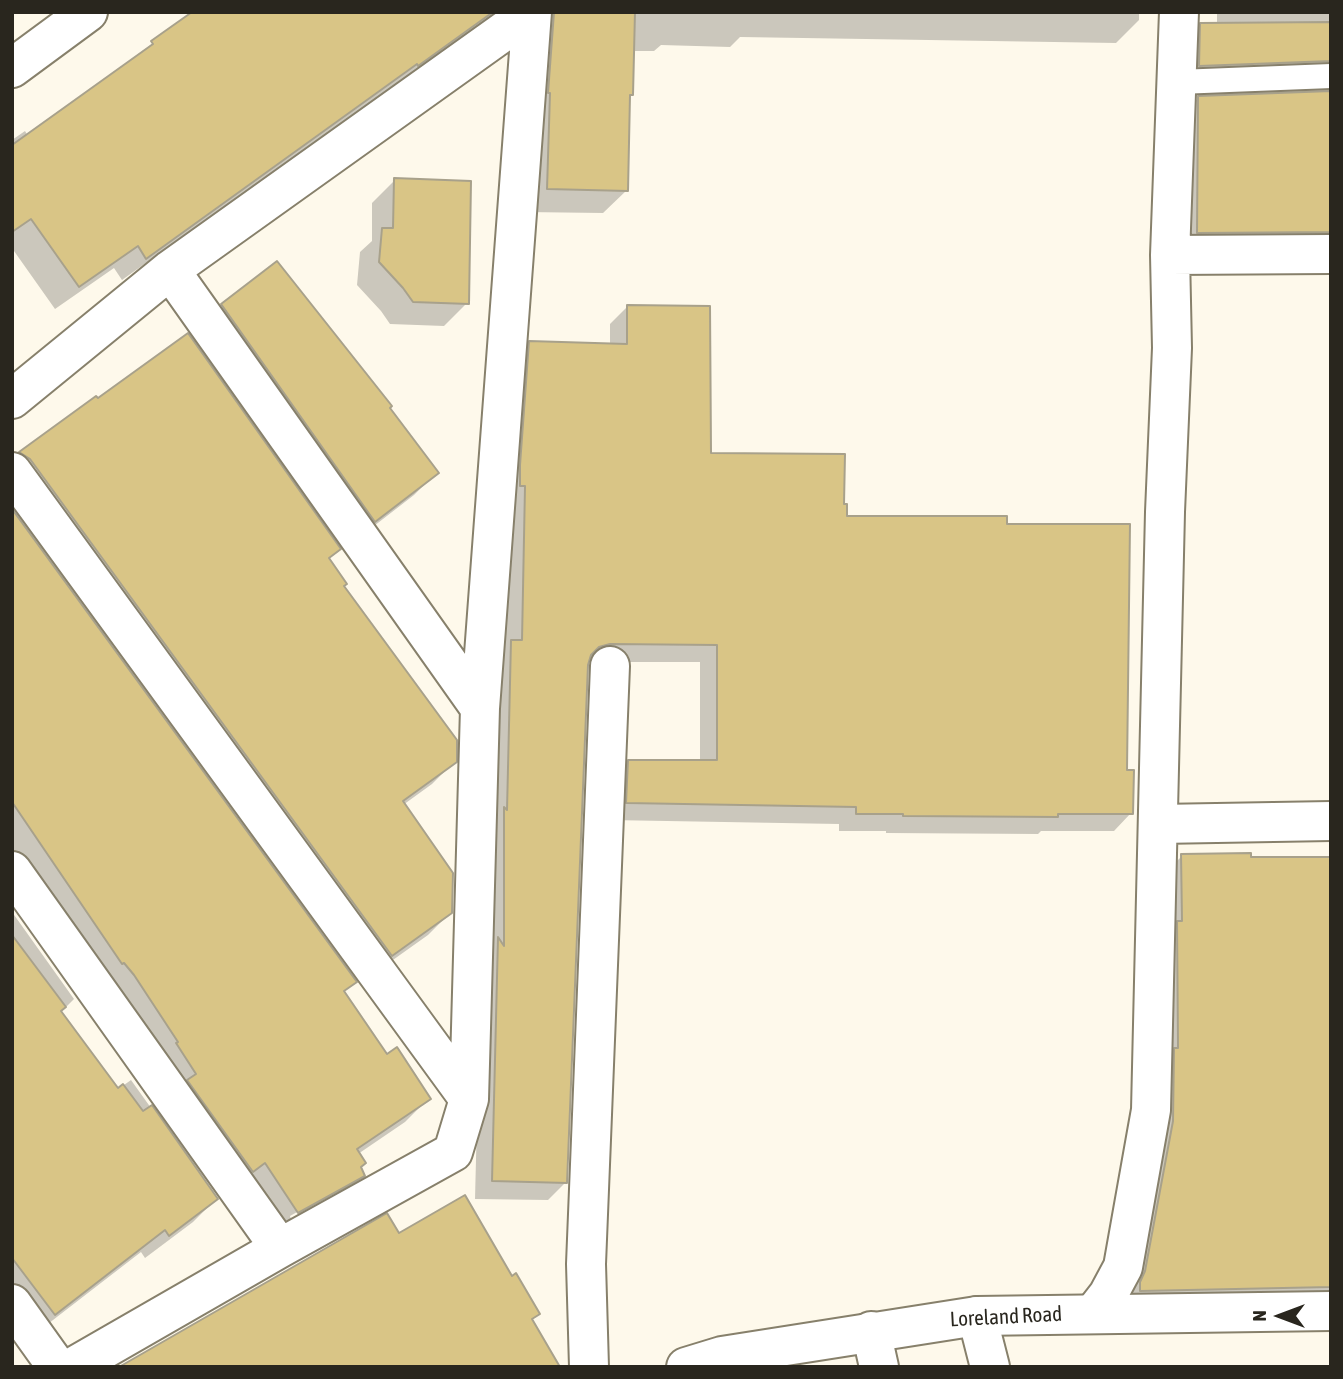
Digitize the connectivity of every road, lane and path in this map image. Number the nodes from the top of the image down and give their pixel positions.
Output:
1 (89, 12) edge
2 (532, 12) edge
3 (1179, 12) edge
4 (12, 68) edge
5 (1331, 76) edge
6 (1178, 82) junction
7 (1331, 254) edge
8 (1170, 255) junction
9 (170, 270) junction
10 (12, 399) edge
11 (12, 472) edge
12 (610, 666) dead end
13 (480, 708) junction
14 (1331, 821) edge
15 (1159, 824) junction
16 (12, 872) edge
17 (469, 1099) junction
18 (280, 1248) junction
19 (12, 1304) edge
20 (1331, 1311) edge
21 (1094, 1313) junction
22 (977, 1316) junction
23 (875, 1349) edge
24 (57, 1367) edge
25 (73, 1367) edge
26 (589, 1367) edge
27 (686, 1367) edge
28 (990, 1367) edge

1 - 4 street
2 - 9 street
2 - 13 street
3 - 6 street
5 - 6 lane
6 - 8 street
7 - 8 street
8 - 15 street
9 - 10 street
9 - 13 street
11 - 17 street
12 - 26 street
13 - 17 street
14 - 15 street
15 - 21 street
16 - 18 street
17 - 18 street
18 - 25 street
19 - 24 street
20 - 21 street, Loreland Road
21 - 22 street, Loreland Road
22 - 23 street, Loreland Road
22 - 28 street
23 - 27 street, Loreland Road

